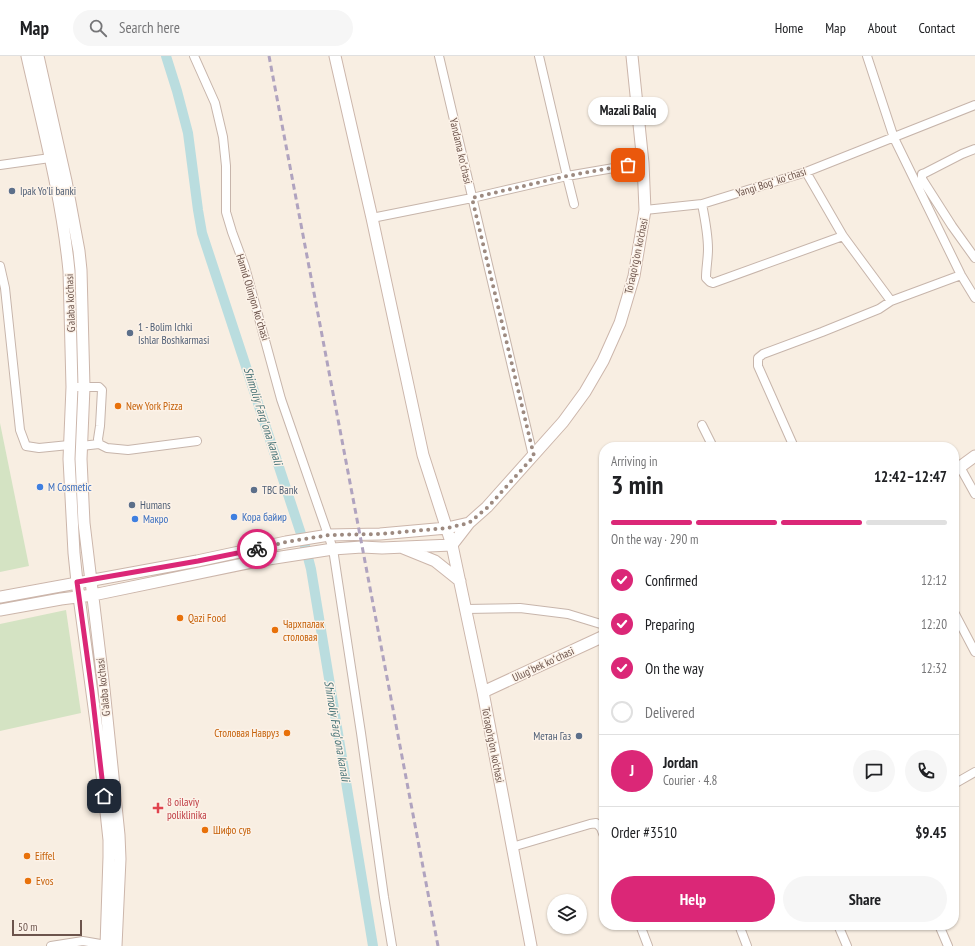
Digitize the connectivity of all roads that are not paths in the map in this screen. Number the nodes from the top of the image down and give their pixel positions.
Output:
1 (27, 56) edge
2 (38, 56) edge
3 (194, 56) edge
4 (335, 56) edge
5 (439, 56) edge
6 (539, 56) edge
7 (632, 56) edge
8 (867, 56) edge
9 (975, 105) edge
10 (894, 138) junction
11 (975, 149) edge
12 (50, 158) junction
13 (643, 163) junction
14 (0, 165) edge
15 (806, 172) junction
16 (567, 176) junction
17 (472, 198) junction
18 (574, 204) dead end
19 (702, 204) junction
20 (645, 210) junction
21 (372, 218) junction
22 (843, 236) junction
23 (975, 258) edge
24 (0, 266) edge
25 (961, 275) junction
26 (975, 298) edge
27 (891, 301) junction
28 (72, 387) junction
29 (84, 387) junction
30 (702, 425) dead end
31 (197, 441) dead end
32 (710, 442) edge
33 (792, 442) edge
34 (99, 444) junction
35 (69, 446) junction
36 (81, 446) junction
37 (534, 456) junction
38 (975, 456) edge
39 (959, 468) edge
40 (959, 472) edge
41 (975, 494) edge
42 (469, 523) junction
43 (447, 528) junction
44 (329, 535) junction
45 (452, 545) junction
46 (398, 546) junction
47 (333, 549) junction
48 (91, 580) junction
49 (460, 581) junction
50 (77, 582) junction
51 (93, 595) junction
52 (0, 597) edge
53 (79, 597) junction
54 (466, 609) junction
55 (0, 610) edge
56 (959, 622) edge
57 (599, 623) edge
58 (599, 638) edge
59 (975, 652) edge
60 (482, 692) junction
61 (975, 772) edge
62 (959, 781) edge
63 (599, 826) edge
64 (512, 847) junction
65 (642, 930) edge
66 (741, 930) edge
67 (840, 930) edge
68 (941, 930) edge
69 (51, 946) edge
70 (111, 946) edge
71 (392, 946) edge
72 (531, 946) edge
73 (648, 946) edge
74 (747, 946) edge
75 (847, 946) edge
76 (948, 946) edge

1 - 12 main road, G'alaba ko'chasi
2 - 29 main road, G'alaba ko'chasi
3 - 44 street, Hamid Olimjon koʻchasi
4 - 21 main road
5 - 17 street, Yandama koʻchasi
6 - 16 street
7 - 13 main road, To'raqo'rg'on ko'chasi
8 - 10 street
9 - 10 street, Yangi Bogʻ koʻchasi
10 - 15 street, Yangi Bogʻ koʻchasi
10 - 25 street
11 - 23 street
12 - 14 street
12 - 28 main road, G'alaba ko'chasi
13 - 16 street
13 - 20 main road, To'raqo'rg'on ko'chasi
15 - 19 street, Yangi Bogʻ koʻchasi
15 - 22 street
16 - 17 street
16 - 18 street
17 - 21 street
17 - 37 street, Yandama koʻchasi
19 - 20 street, Yangi Bogʻ koʻchasi
19 - 22 street
20 - 37 main road, To'raqo'rg'on ko'chasi
21 - 43 main road
22 - 27 street
24 - 35 street
25 - 26 street
25 - 27 street
27 - 33 street
28 - 29 street
28 - 35 main road, G'alaba ko'chasi
29 - 34 street
29 - 36 main road, G'alaba ko'chasi
30 - 32 street
31 - 34 street
34 - 36 street
35 - 50 main road, G'alaba ko'chasi
36 - 48 main road, G'alaba ko'chasi
37 - 42 main road, To'raqo'rg'on ko'chasi
38 - 39 main road
40 - 41 street
42 - 43 main road, To'raqo'rg'on ko'chasi
42 - 45 main road, To'raqo'rg'on ko'chasi
43 - 44 main road
43 - 45 main road, To'raqo'rg'on ko'chasi
44 - 47 street, Hamid Olimjon koʻchasi
44 - 48 main road
45 - 46 main road
45 - 49 main road, To'raqo'rg'on ko'chasi
46 - 47 main road
46 - 49 main road
47 - 51 main road
47 - 71 street, Hamid Olimjon koʻchasi
48 - 50 main road
48 - 51 main road, G'alaba ko'chasi
49 - 54 main road, To'raqo'rg'on ko'chasi
50 - 52 main road
50 - 53 main road, G'alaba ko'chasi
51 - 53 main road
51 - 70 main road, G'alaba ko'chasi
53 - 55 main road
53 - 70 main road, G'alaba ko'chasi
54 - 57 street
54 - 60 main road, To'raqo'rg'on ko'chasi
56 - 59 street
58 - 60 main road, Ulugʻbek koʻchasi
60 - 64 main road, To'raqo'rg'on ko'chasi
61 - 62 street
63 - 64 street
64 - 72 main road, To'raqo'rg'on ko'chasi
65 - 73 street
66 - 74 street
67 - 75 street
68 - 76 street
69 - 70 street

